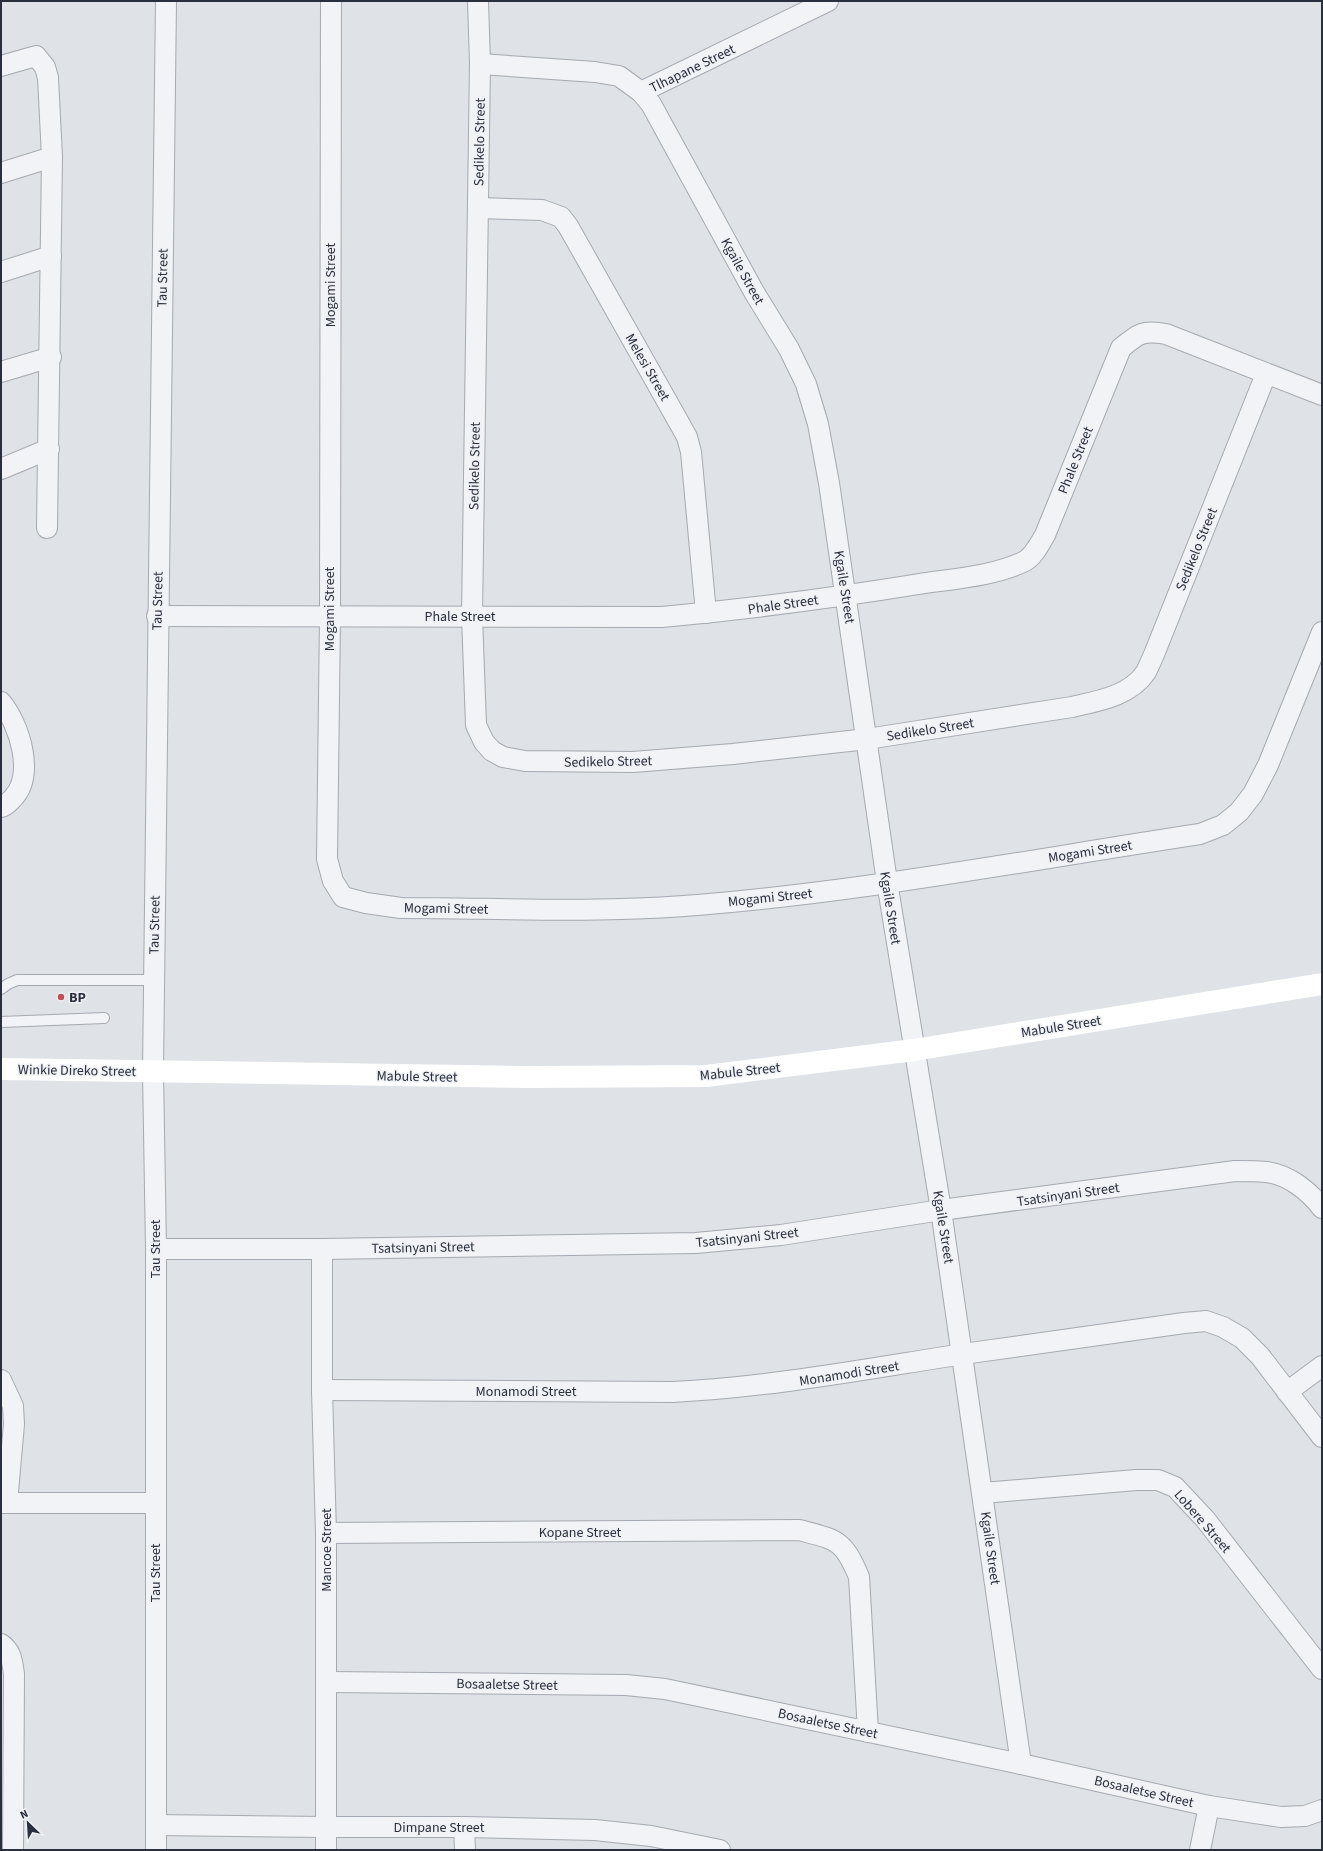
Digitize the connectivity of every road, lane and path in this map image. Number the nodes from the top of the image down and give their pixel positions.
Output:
1 (166, 1) edge
2 (331, 1) edge
3 (478, 1) edge
4 (828, 1) edge
5 (480, 64) junction
6 (1, 66) edge
7 (642, 92) junction
8 (52, 157) junction
9 (1, 173) edge
10 (478, 208) junction
11 (52, 256) junction
12 (1, 272) edge
13 (51, 357) junction
14 (1, 372) edge
15 (1266, 374) junction
16 (1322, 395) edge
17 (49, 449) junction
18 (1, 469) edge
19 (48, 528) dead end
20 (846, 596) junction
21 (706, 613) junction
22 (157, 616) junction
23 (472, 616) junction
24 (330, 617) junction
25 (1322, 632) edge
26 (1, 702) edge
27 (867, 739) junction
28 (1, 807) edge
29 (887, 882) junction
30 (154, 980) junction
31 (1322, 984) edge
32 (1, 989) edge
33 (104, 1018) dead end
34 (1, 1022) edge
35 (914, 1050) junction
36 (1, 1069) edge
37 (153, 1071) junction
38 (1322, 1208) edge
39 (942, 1210) junction
40 (156, 1249) junction
41 (322, 1249) junction
42 (963, 1354) junction
43 (1322, 1366) edge
44 (1, 1380) edge
45 (322, 1390) junction
46 (1287, 1392) junction
47 (1322, 1437) edge
48 (983, 1493) junction
49 (4, 1503) edge
50 (155, 1503) junction
51 (326, 1533) junction
52 (1, 1644) edge
53 (1322, 1669) edge
54 (326, 1682) junction
55 (868, 1732) junction
56 (1021, 1764) junction
57 (1209, 1806) junction
58 (1322, 1810) edge
59 (156, 1825) junction
60 (464, 1826) junction
61 (326, 1828) junction
62 (13, 1850) edge
63 (156, 1850) edge
64 (326, 1850) edge
65 (465, 1850) edge
66 (720, 1850) edge
67 (1200, 1850) edge

1 - 22 street, Tau Street
2 - 24 street, Mogami Street
3 - 5 street, Sedikelo Street
4 - 7 street, Tlhapane Street
5 - 7 street, Tlhapane Street
5 - 10 street, Sedikelo Street
6 - 8 street
7 - 20 street, Kgaile Street
8 - 9 street
8 - 11 street
10 - 21 street, Melesi Street
10 - 23 street, Sedikelo Street
11 - 12 street
11 - 13 street
13 - 14 street
13 - 17 street
15 - 16 street, Phale Street
15 - 20 street, Phale Street
15 - 27 street, Sedikelo Street
17 - 18 street
17 - 19 street
20 - 21 street, Phale Street
20 - 27 street, Kgaile Street
21 - 23 street, Phale Street
22 - 24 street, Phale Street
22 - 30 street, Tau Street
23 - 24 street, Phale Street
23 - 27 street, Sedikelo Street
24 - 29 street, Mogami Street
25 - 29 street, Mogami Street
26 - 28 street
27 - 29 street, Kgaile Street
29 - 35 street, Kgaile Street
30 - 32 lane
30 - 37 street, Tau Street
31 - 35 street, Mabule Street
33 - 34 lane
35 - 37 street, Mabule Street
35 - 39 street, Kgaile Street
36 - 37 street, Winkie Direko Street
37 - 40 street, Tau Street
38 - 39 street, Tsatsinyani Street
39 - 41 street, Tsatsinyani Street
39 - 42 street, Kgaile Street
40 - 41 street, Tsatsinyani Street
40 - 50 street, Tau Street
41 - 45 street, Mancoe Street
42 - 45 street, Monamodi Street
42 - 46 street, Monamodi Street
42 - 48 street, Kgaile Street
43 - 46 street
44 - 49 street
45 - 51 street, Mancoe Street
46 - 47 street, Monamodi Street
48 - 53 street, Lobere Street
48 - 56 street, Kgaile Street
49 - 50 street
50 - 59 street, Tau Street
51 - 54 street, Mancoe Street
51 - 55 street, Kopane Street
52 - 62 street
54 - 55 street, Bosaaletse Street
54 - 61 street, Mancoe Street
55 - 56 street, Bosaaletse Street
56 - 57 street, Bosaaletse Street
57 - 58 street, Bosaaletse Street
57 - 67 street
59 - 61 street, Dimpane Street
59 - 63 street, Tau Street
60 - 61 street, Dimpane Street
60 - 65 street
60 - 66 street, Dimpane Street
61 - 64 street, Mancoe Street

